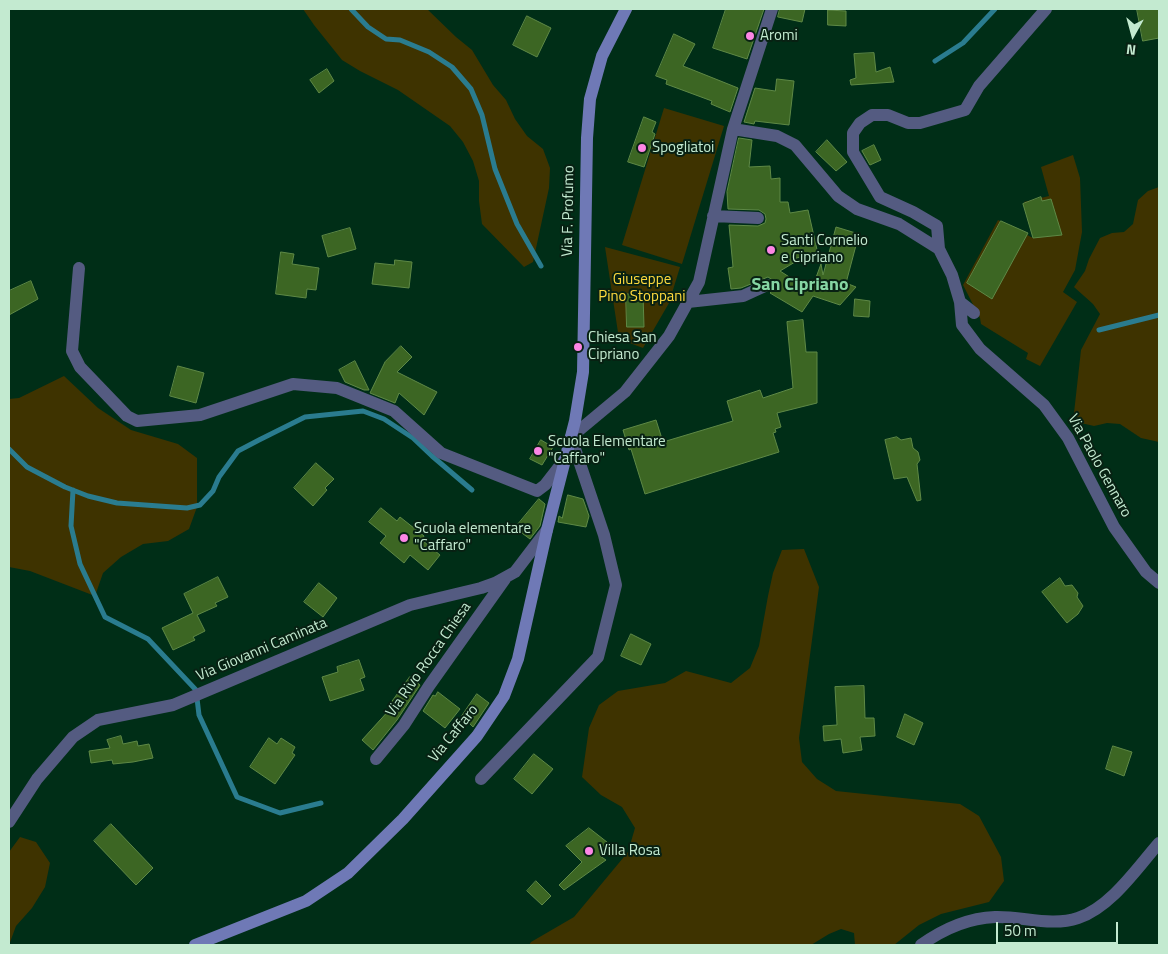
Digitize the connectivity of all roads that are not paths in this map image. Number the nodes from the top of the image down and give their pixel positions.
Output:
1 (626, 9) edge
2 (772, 9) edge
3 (1046, 9) edge
4 (733, 129) junction
5 (713, 216) junction
6 (758, 218) dead end
7 (939, 249) junction
8 (79, 268) dead end
9 (767, 285) dead end
10 (688, 302) junction
11 (960, 302) junction
12 (974, 313) dead end
13 (575, 421) joint
14 (571, 437) junction
15 (566, 458) junction
16 (546, 530) junction
17 (506, 577) junction
18 (1159, 583) edge
19 (376, 759) dead end
20 (481, 779) dead end
21 (9, 822) edge
22 (1159, 843) edge
23 (195, 945) edge
24 (920, 945) edge

1 - 13 street, Via F. Profumo
2 - 4 street
3 - 7 street
4 - 5 street
4 - 7 street
5 - 6 street
5 - 10 street
7 - 11 street, Via Paolo Gennaro
8 - 15 street
9 - 10 street
10 - 14 street
11 - 12 street
11 - 18 street, Via Paolo Gennaro
13 - 14 street, Via Caffaro
14 - 15 street, Via Caffaro
14 - 20 street
15 - 16 street, Via Caffaro
16 - 17 street, Via Giovanni Caminata
16 - 23 street, Via Caffaro
17 - 19 street, Via Rivo Rocca Chiesa
17 - 21 street, Via Giovanni Caminata
22 - 24 street

